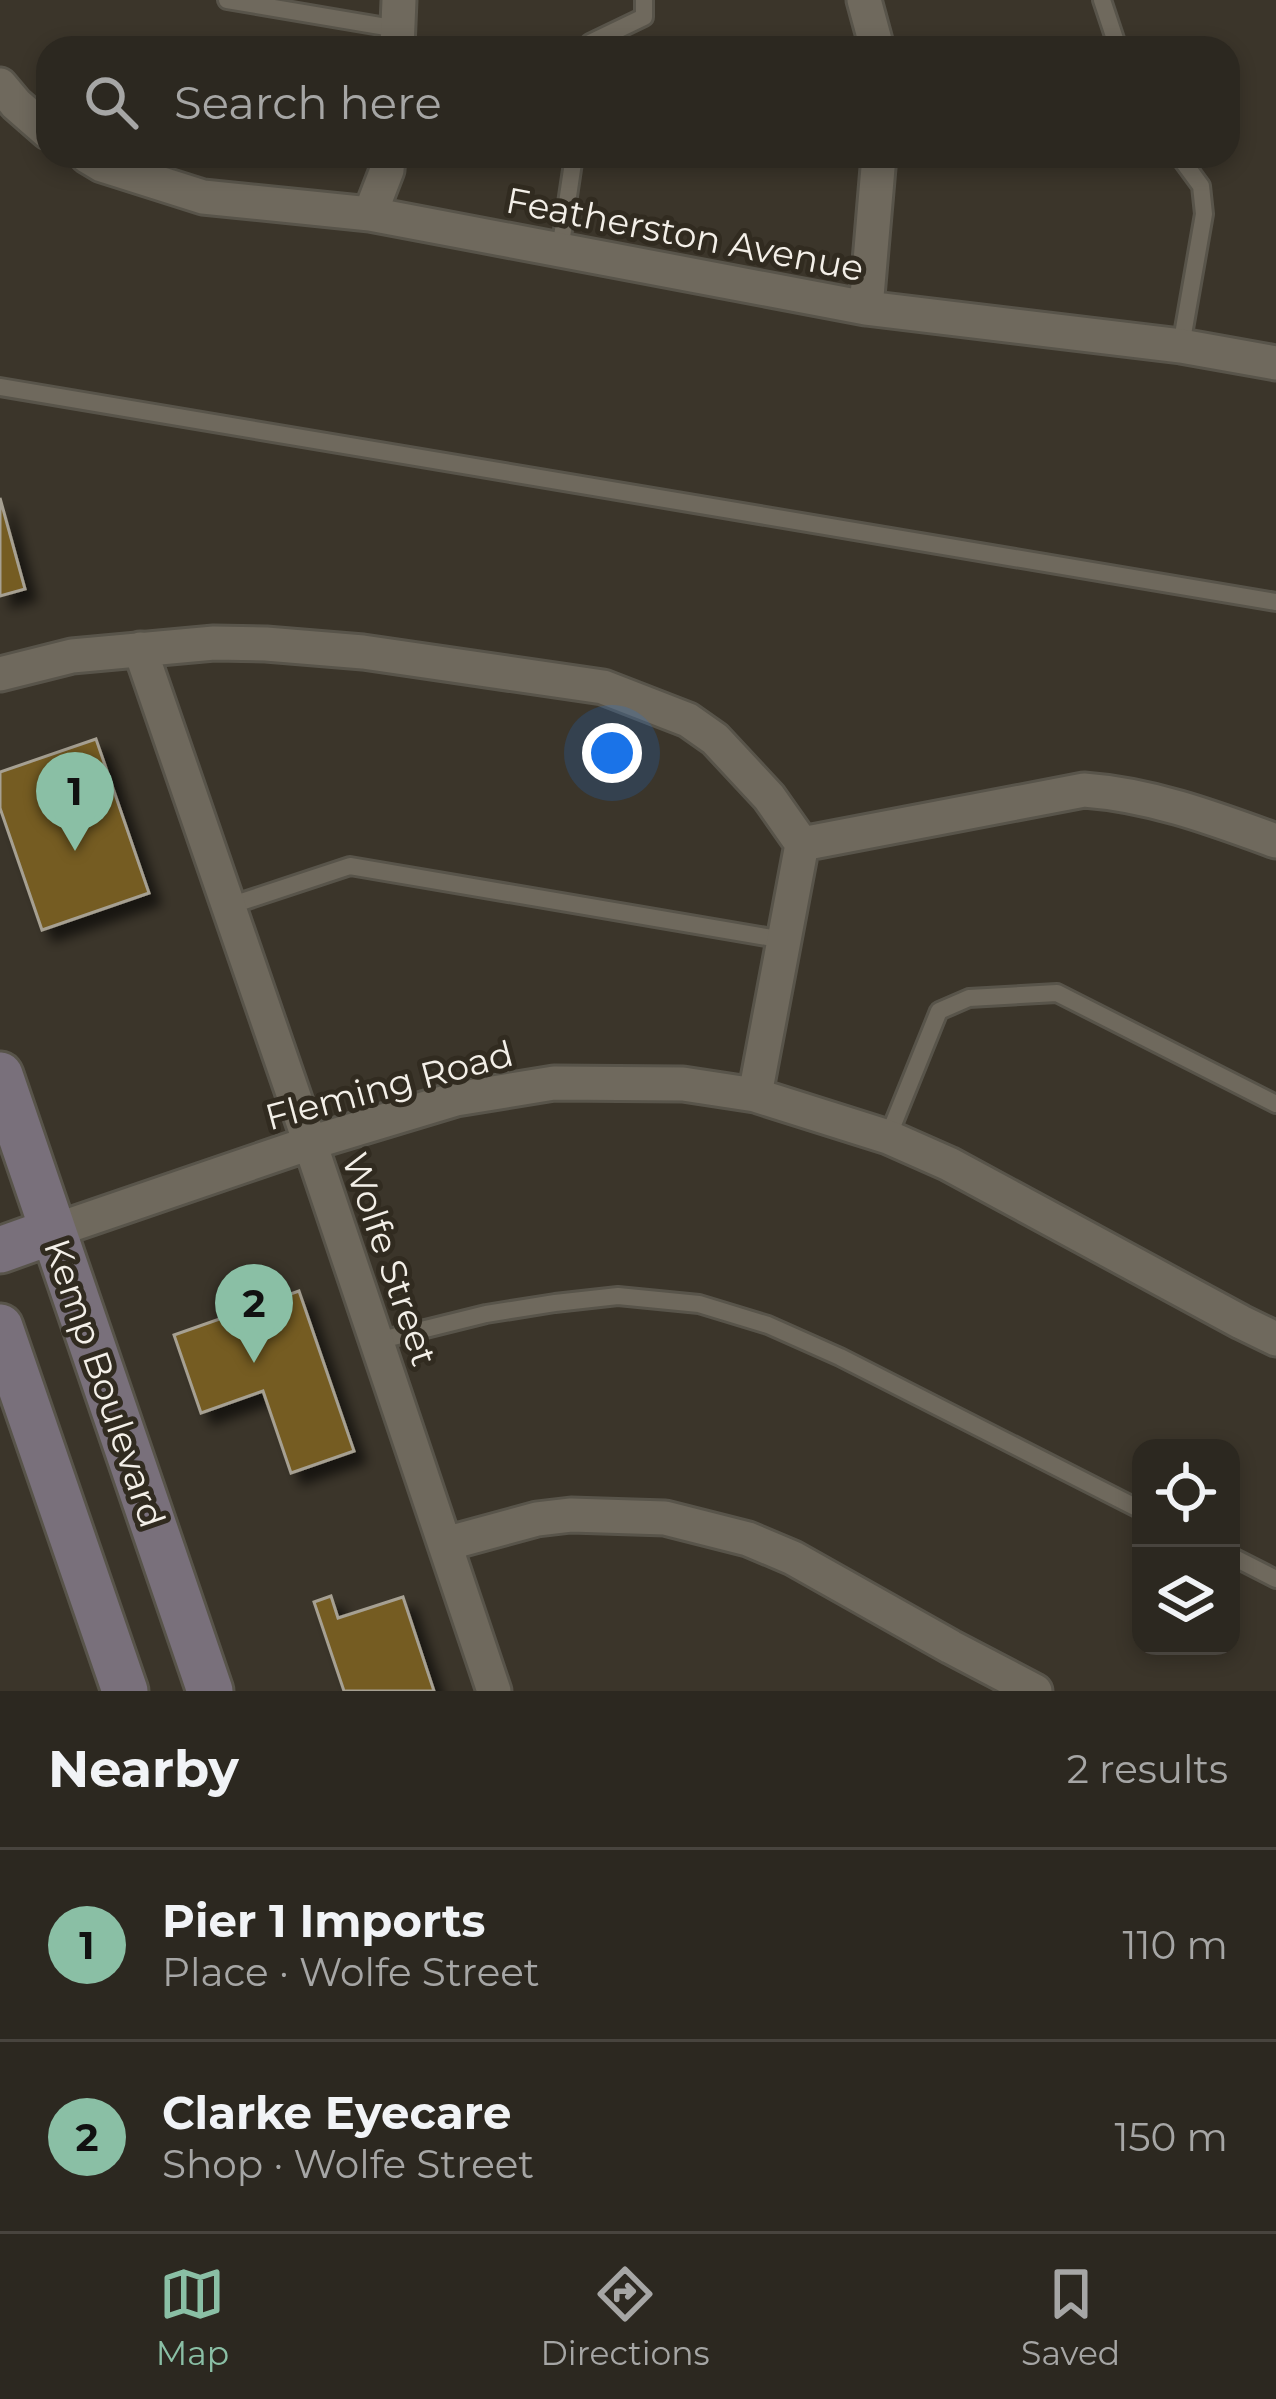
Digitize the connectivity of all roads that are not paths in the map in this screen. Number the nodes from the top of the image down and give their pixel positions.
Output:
1 (227, 0) edge
2 (644, 0) edge
3 (864, 0) edge
4 (1102, 0) edge
5 (398, 26) edge
6 (605, 36) edge
7 (874, 36) edge
8 (1114, 36) edge
9 (0, 85) edge
10 (36, 122) edge
11 (111, 168) edge
12 (387, 168) edge
13 (572, 168) edge
14 (878, 168) edge
15 (1188, 168) edge
16 (370, 214) junction
17 (560, 250) junction
18 (866, 308) junction
19 (1181, 346) junction
20 (1276, 363) edge
21 (0, 387) edge
22 (1276, 602) edge
23 (140, 649) junction
24 (0, 674) edge
25 (1276, 841) edge
26 (802, 844) junction
27 (229, 907) junction
28 (784, 940) junction
29 (0, 1075) edge
30 (754, 1095) junction
31 (1276, 1104) edge
32 (888, 1138) junction
33 (310, 1144) junction
34 (53, 1231) junction
35 (0, 1250) edge
36 (0, 1327) edge
37 (1276, 1339) edge
38 (376, 1341) junction
39 (1132, 1505) edge
40 (445, 1544) junction
41 (1240, 1561) edge
42 (1276, 1579) edge
43 (125, 1691) edge
44 (210, 1691) edge
45 (494, 1691) edge
46 (1035, 1691) edge

1 - 5 lane
2 - 6 lane
3 - 7 street
4 - 8 lane
9 - 10 street
11 - 16 street, Featherston Avenue
12 - 16 street
13 - 17 lane
14 - 18 street
15 - 19 lane
16 - 17 street, Featherston Avenue
17 - 18 street, Featherston Avenue
18 - 19 street, Featherston Avenue
19 - 20 street, Featherston Avenue
21 - 22 lane
23 - 24 street
23 - 26 street
23 - 27 street, Wolfe Street
25 - 26 street
26 - 28 street
27 - 28 lane
27 - 33 street, Wolfe Street
28 - 30 street
29 - 34 main road, Kemp Boulevard
30 - 32 street, Fleming Road
30 - 33 street, Fleming Road
31 - 32 lane
32 - 37 street, Fleming Road
33 - 34 street, Fleming Road
33 - 38 street, Wolfe Street
34 - 35 main road
34 - 44 main road, Kemp Boulevard
36 - 43 main road
38 - 39 lane
38 - 40 street, Wolfe Street
40 - 45 street, Wolfe Street
40 - 46 street
41 - 42 lane

